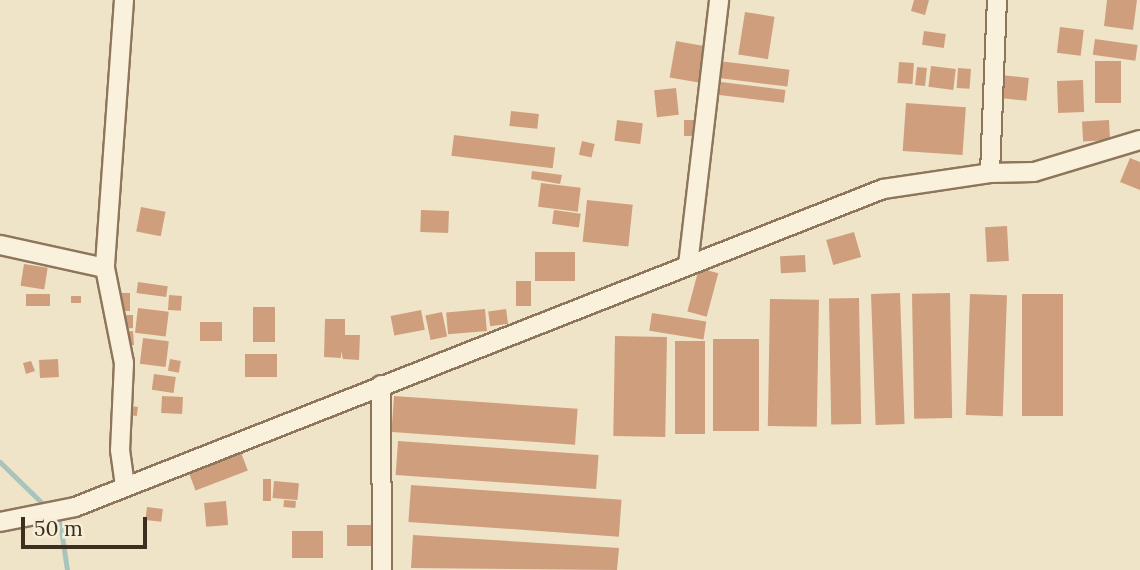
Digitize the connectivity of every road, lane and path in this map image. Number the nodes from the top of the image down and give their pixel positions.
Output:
1 (124, 0) edge
2 (719, 0) edge
3 (997, 0) edge
4 (1140, 140) edge
5 (990, 173) junction
6 (0, 245) edge
7 (688, 265) junction
8 (105, 268) junction
9 (381, 385) junction
10 (125, 487) junction
11 (0, 522) edge
12 (382, 570) edge

1 - 8 street
2 - 7 street
3 - 5 street
4 - 5 street
5 - 7 street
6 - 8 street
7 - 9 street
8 - 10 street
9 - 10 street
9 - 12 street
10 - 11 street

